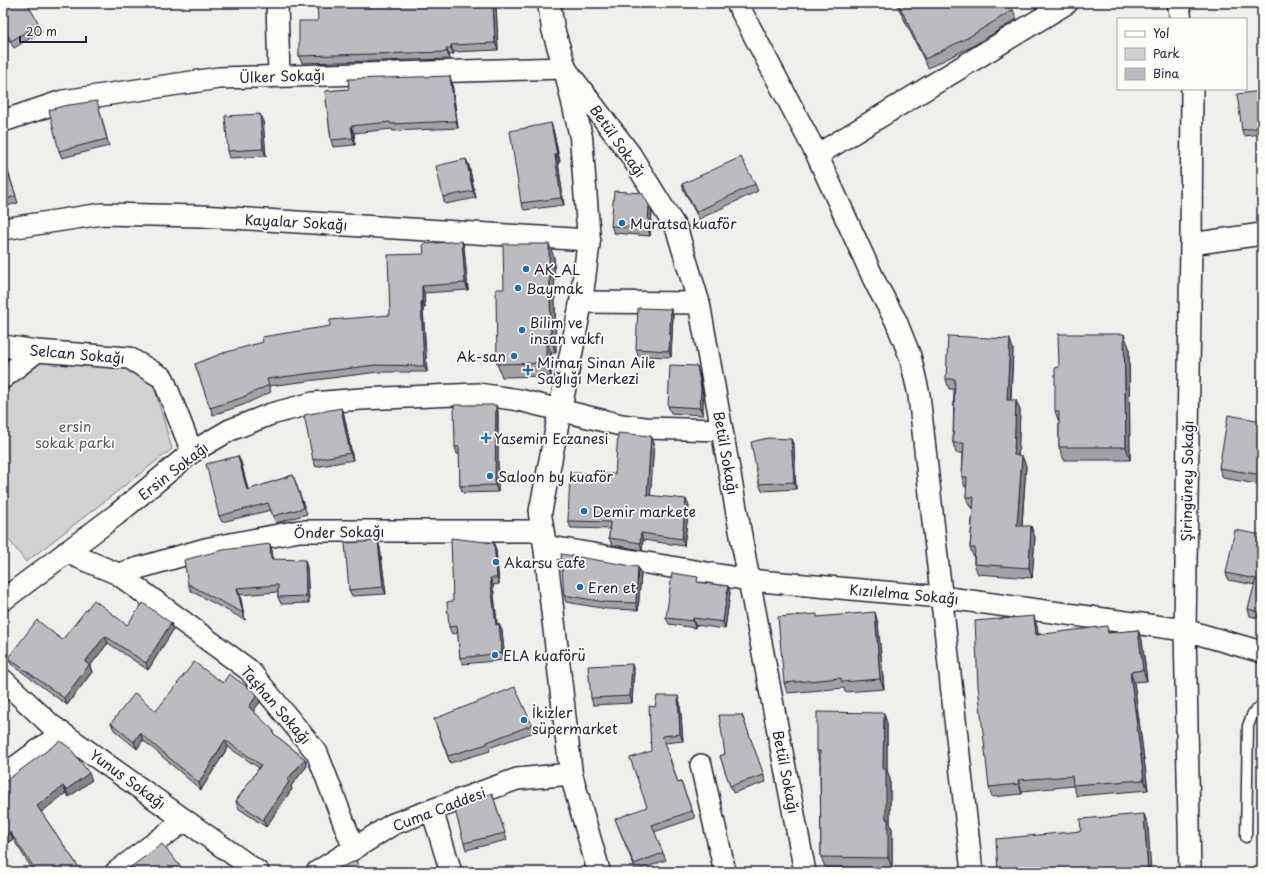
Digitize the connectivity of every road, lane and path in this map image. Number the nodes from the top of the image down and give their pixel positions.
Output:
1 (278, 3) edge
2 (537, 3) edge
3 (549, 3) edge
4 (737, 3) edge
5 (1068, 3) edge
6 (1178, 3) edge
7 (1181, 18) edge
8 (553, 29) junction
9 (565, 68) junction
10 (279, 76) junction
11 (1192, 90) edge
12 (3, 122) edge
13 (816, 155) junction
14 (3, 229) edge
15 (1262, 234) edge
16 (589, 240) junction
17 (1191, 244) junction
18 (581, 302) junction
19 (699, 303) junction
20 (3, 346) edge
21 (37, 351) junction
22 (3, 378) edge
23 (559, 409) junction
24 (722, 430) junction
25 (192, 452) junction
26 (543, 539) junction
27 (66, 552) junction
28 (118, 574) junction
29 (749, 580) junction
30 (941, 597) junction
31 (3, 600) edge
32 (1185, 630) junction
33 (1262, 652) edge
34 (3, 680) edge
35 (1262, 705) edge
36 (62, 733) junction
37 (701, 765) dead end
38 (571, 774) junction
39 (3, 776) edge
40 (432, 810) junction
41 (185, 820) junction
42 (1246, 837) dead end
43 (354, 849) junction
44 (116, 872) edge
45 (258, 872) edge
46 (317, 872) edge
47 (451, 872) edge
48 (599, 872) edge
49 (725, 872) edge
50 (805, 872) edge
51 (972, 872) edge
52 (1190, 872) edge

1 - 10 street
2 - 8 street
3 - 8 street
4 - 13 street
5 - 13 street
6 - 7 street
8 - 9 street
9 - 10 street, Ülker Sokağı
9 - 16 street
9 - 19 street, Betül Sokağı
10 - 12 street, Ülker Sokağı
11 - 17 street, Şiringüney Sokağı
13 - 30 street
14 - 16 street, Kayalar Sokağı
15 - 17 street
16 - 18 street
17 - 32 street, Şiringüney Sokağı
18 - 19 street
18 - 23 street
19 - 24 street, Betül Sokağı
20 - 21 street, Selcan Sokağı
21 - 22 street
21 - 25 street, Selcan Sokağı
23 - 24 street, Ersin Sokağı
23 - 25 street, Ersin Sokağı
23 - 26 street
24 - 29 street, Betül Sokağı
25 - 27 street, Ersin Sokağı
26 - 28 street, Önder Sokağı
26 - 29 street, Kızılelma Sokağı
26 - 38 street
27 - 28 street, Taşhan Sokağı
27 - 31 street, Ersin Sokağı
28 - 43 street, Taşhan Sokağı
29 - 30 street, Kızılelma Sokağı
29 - 50 street, Betül Sokağı
30 - 32 street, Kızılelma Sokağı
30 - 51 street
32 - 33 street, Kızılelma Sokağı
32 - 52 street, Şiringüney Sokağı
34 - 36 street, Yunus Sokağı
35 - 42 lane
36 - 39 street
36 - 41 street, Yunus Sokağı
37 - 49 street
38 - 40 street, Cuma Caddesi
38 - 48 street
40 - 43 street, Cuma Caddesi
40 - 47 street
41 - 44 street
41 - 45 street, Yunus Sokağı
43 - 46 street, Cuma Caddesi

